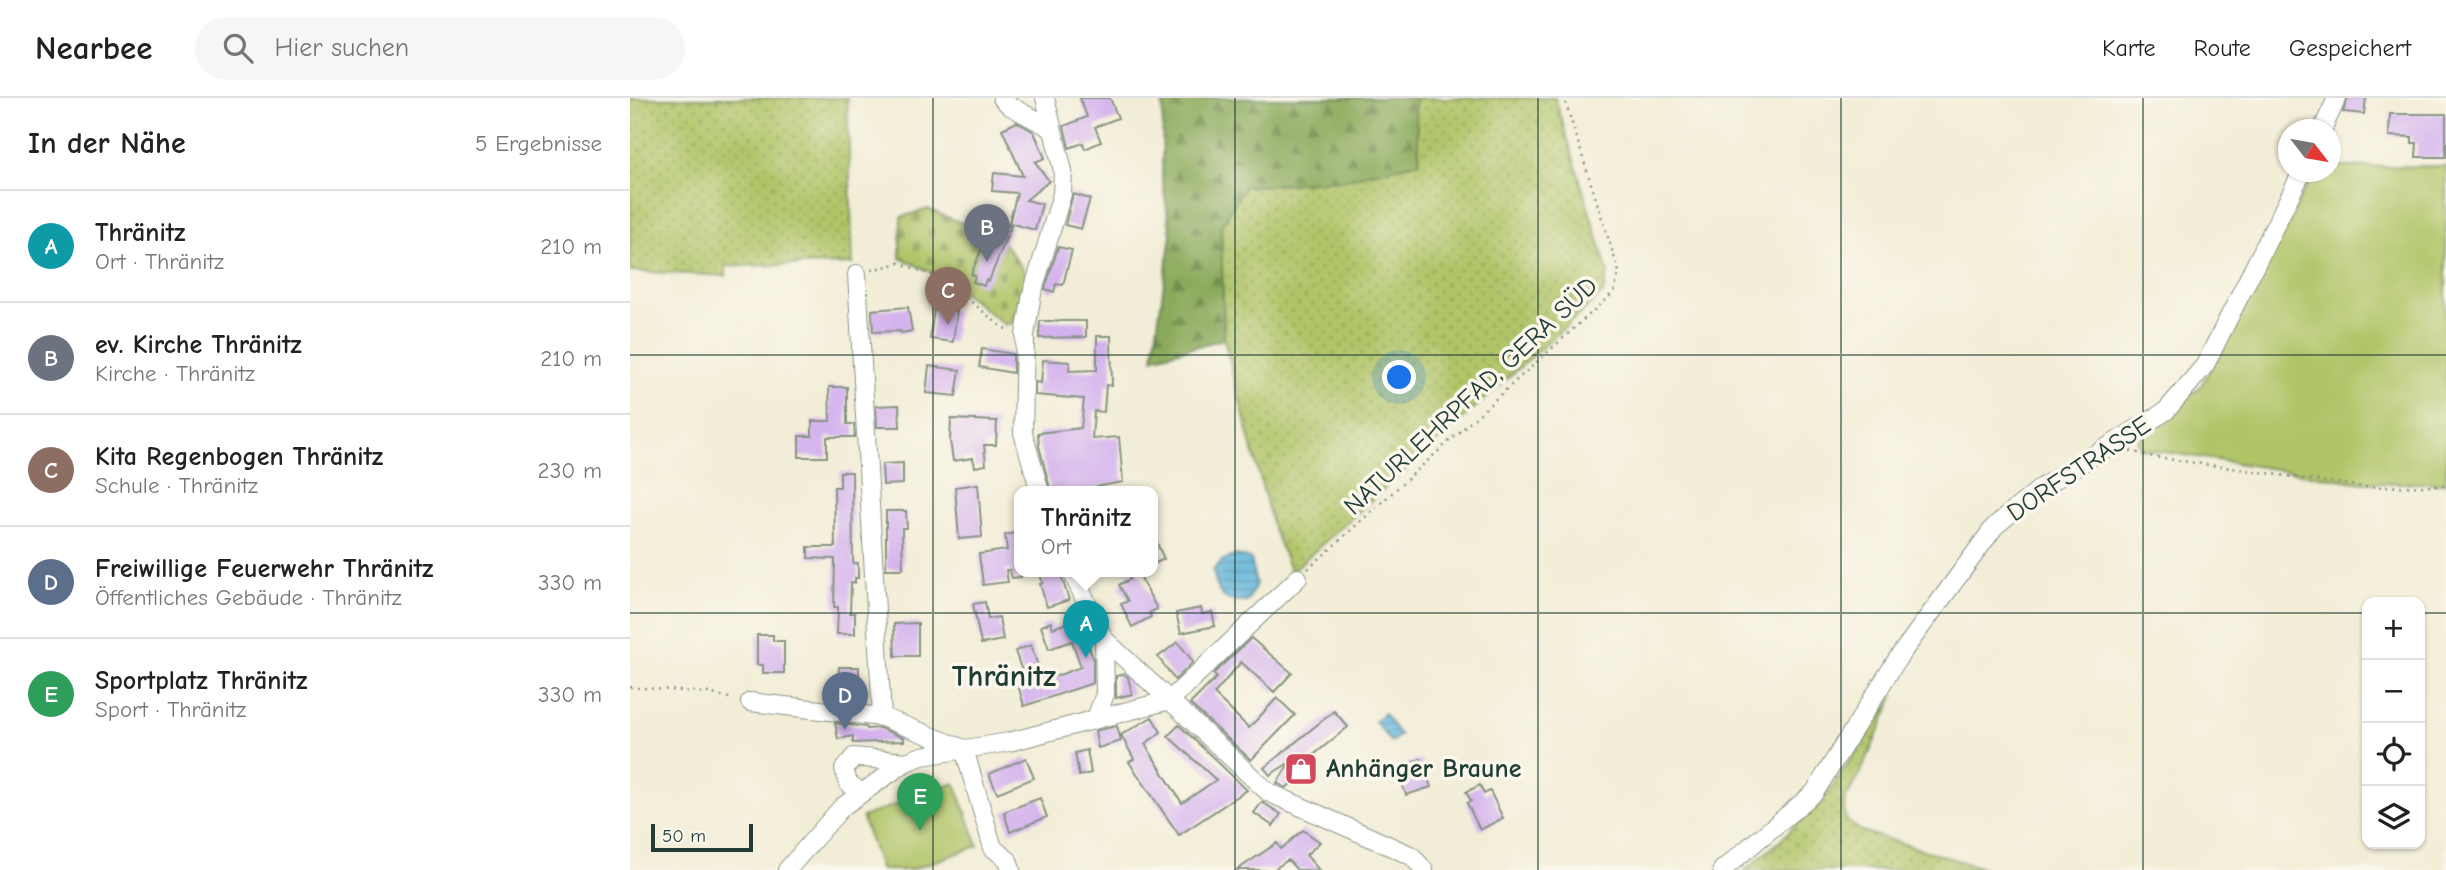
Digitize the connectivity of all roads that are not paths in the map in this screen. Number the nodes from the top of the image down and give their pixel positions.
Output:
1 (1002, 98) edge
2 (1045, 98) edge
3 (2337, 98) edge
4 (2327, 119) edge
5 (1051, 128) junction
6 (2297, 182) edge
7 (857, 274) road end
8 (1038, 486) edge
9 (1074, 577) edge
10 (1298, 578) road end
11 (1104, 639) junction
12 (1170, 700) junction
13 (750, 702) road end
14 (882, 717) junction
15 (1096, 718) junction
16 (964, 749) junction
17 (906, 762) junction
18 (861, 792) junction
19 (787, 870) edge
20 (1011, 870) edge
21 (1424, 870) edge
22 (1722, 870) edge

1 - 5 street
2 - 5 street
3 - 4 street
5 - 8 street
6 - 22 street, DORFSTRASSE
7 - 14 street
9 - 11 street
10 - 12 street
11 - 12 street
11 - 15 street
12 - 15 street
12 - 21 street
13 - 14 street
14 - 16 street
15 - 16 street
16 - 17 street
16 - 20 street
17 - 18 street
17 - 18 street
18 - 19 street

